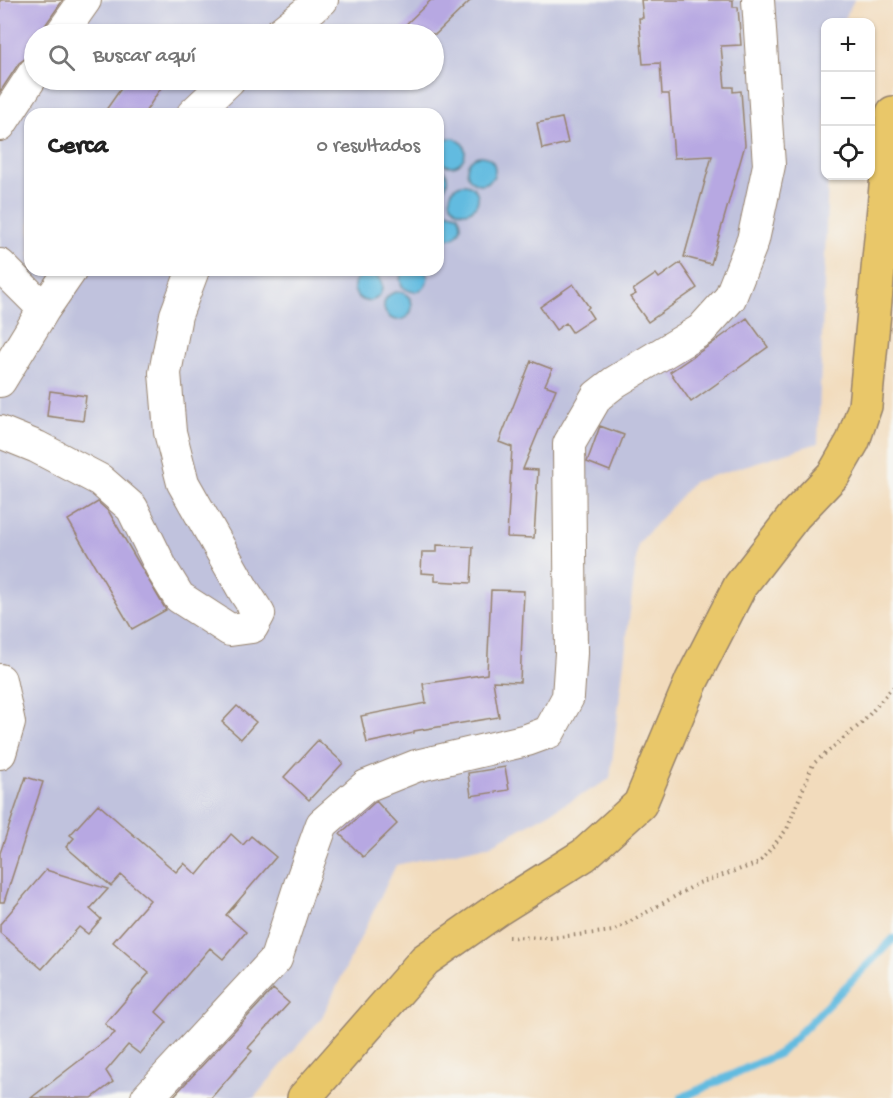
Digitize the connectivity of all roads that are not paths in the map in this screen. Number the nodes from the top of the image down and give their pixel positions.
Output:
1 (85, 0) edge
2 (322, 0) edge
3 (758, 0) edge
4 (69, 24) edge
5 (292, 24) edge
6 (24, 88) edge
7 (219, 90) edge
8 (200, 108) edge
9 (893, 113) edge
10 (0, 125) edge
11 (0, 265) edge
12 (67, 276) edge
13 (191, 276) edge
14 (44, 309) junction
15 (0, 381) edge
16 (0, 432) edge
17 (0, 680) edge
18 (0, 753) edge
19 (147, 1098) edge
20 (304, 1098) edge

1 - 4 lane
2 - 5 lane
3 - 19 lane
6 - 10 lane
7 - 8 lane
9 - 20 main road
11 - 14 lane
12 - 14 lane
13 - 16 lane
14 - 15 lane
17 - 18 lane

